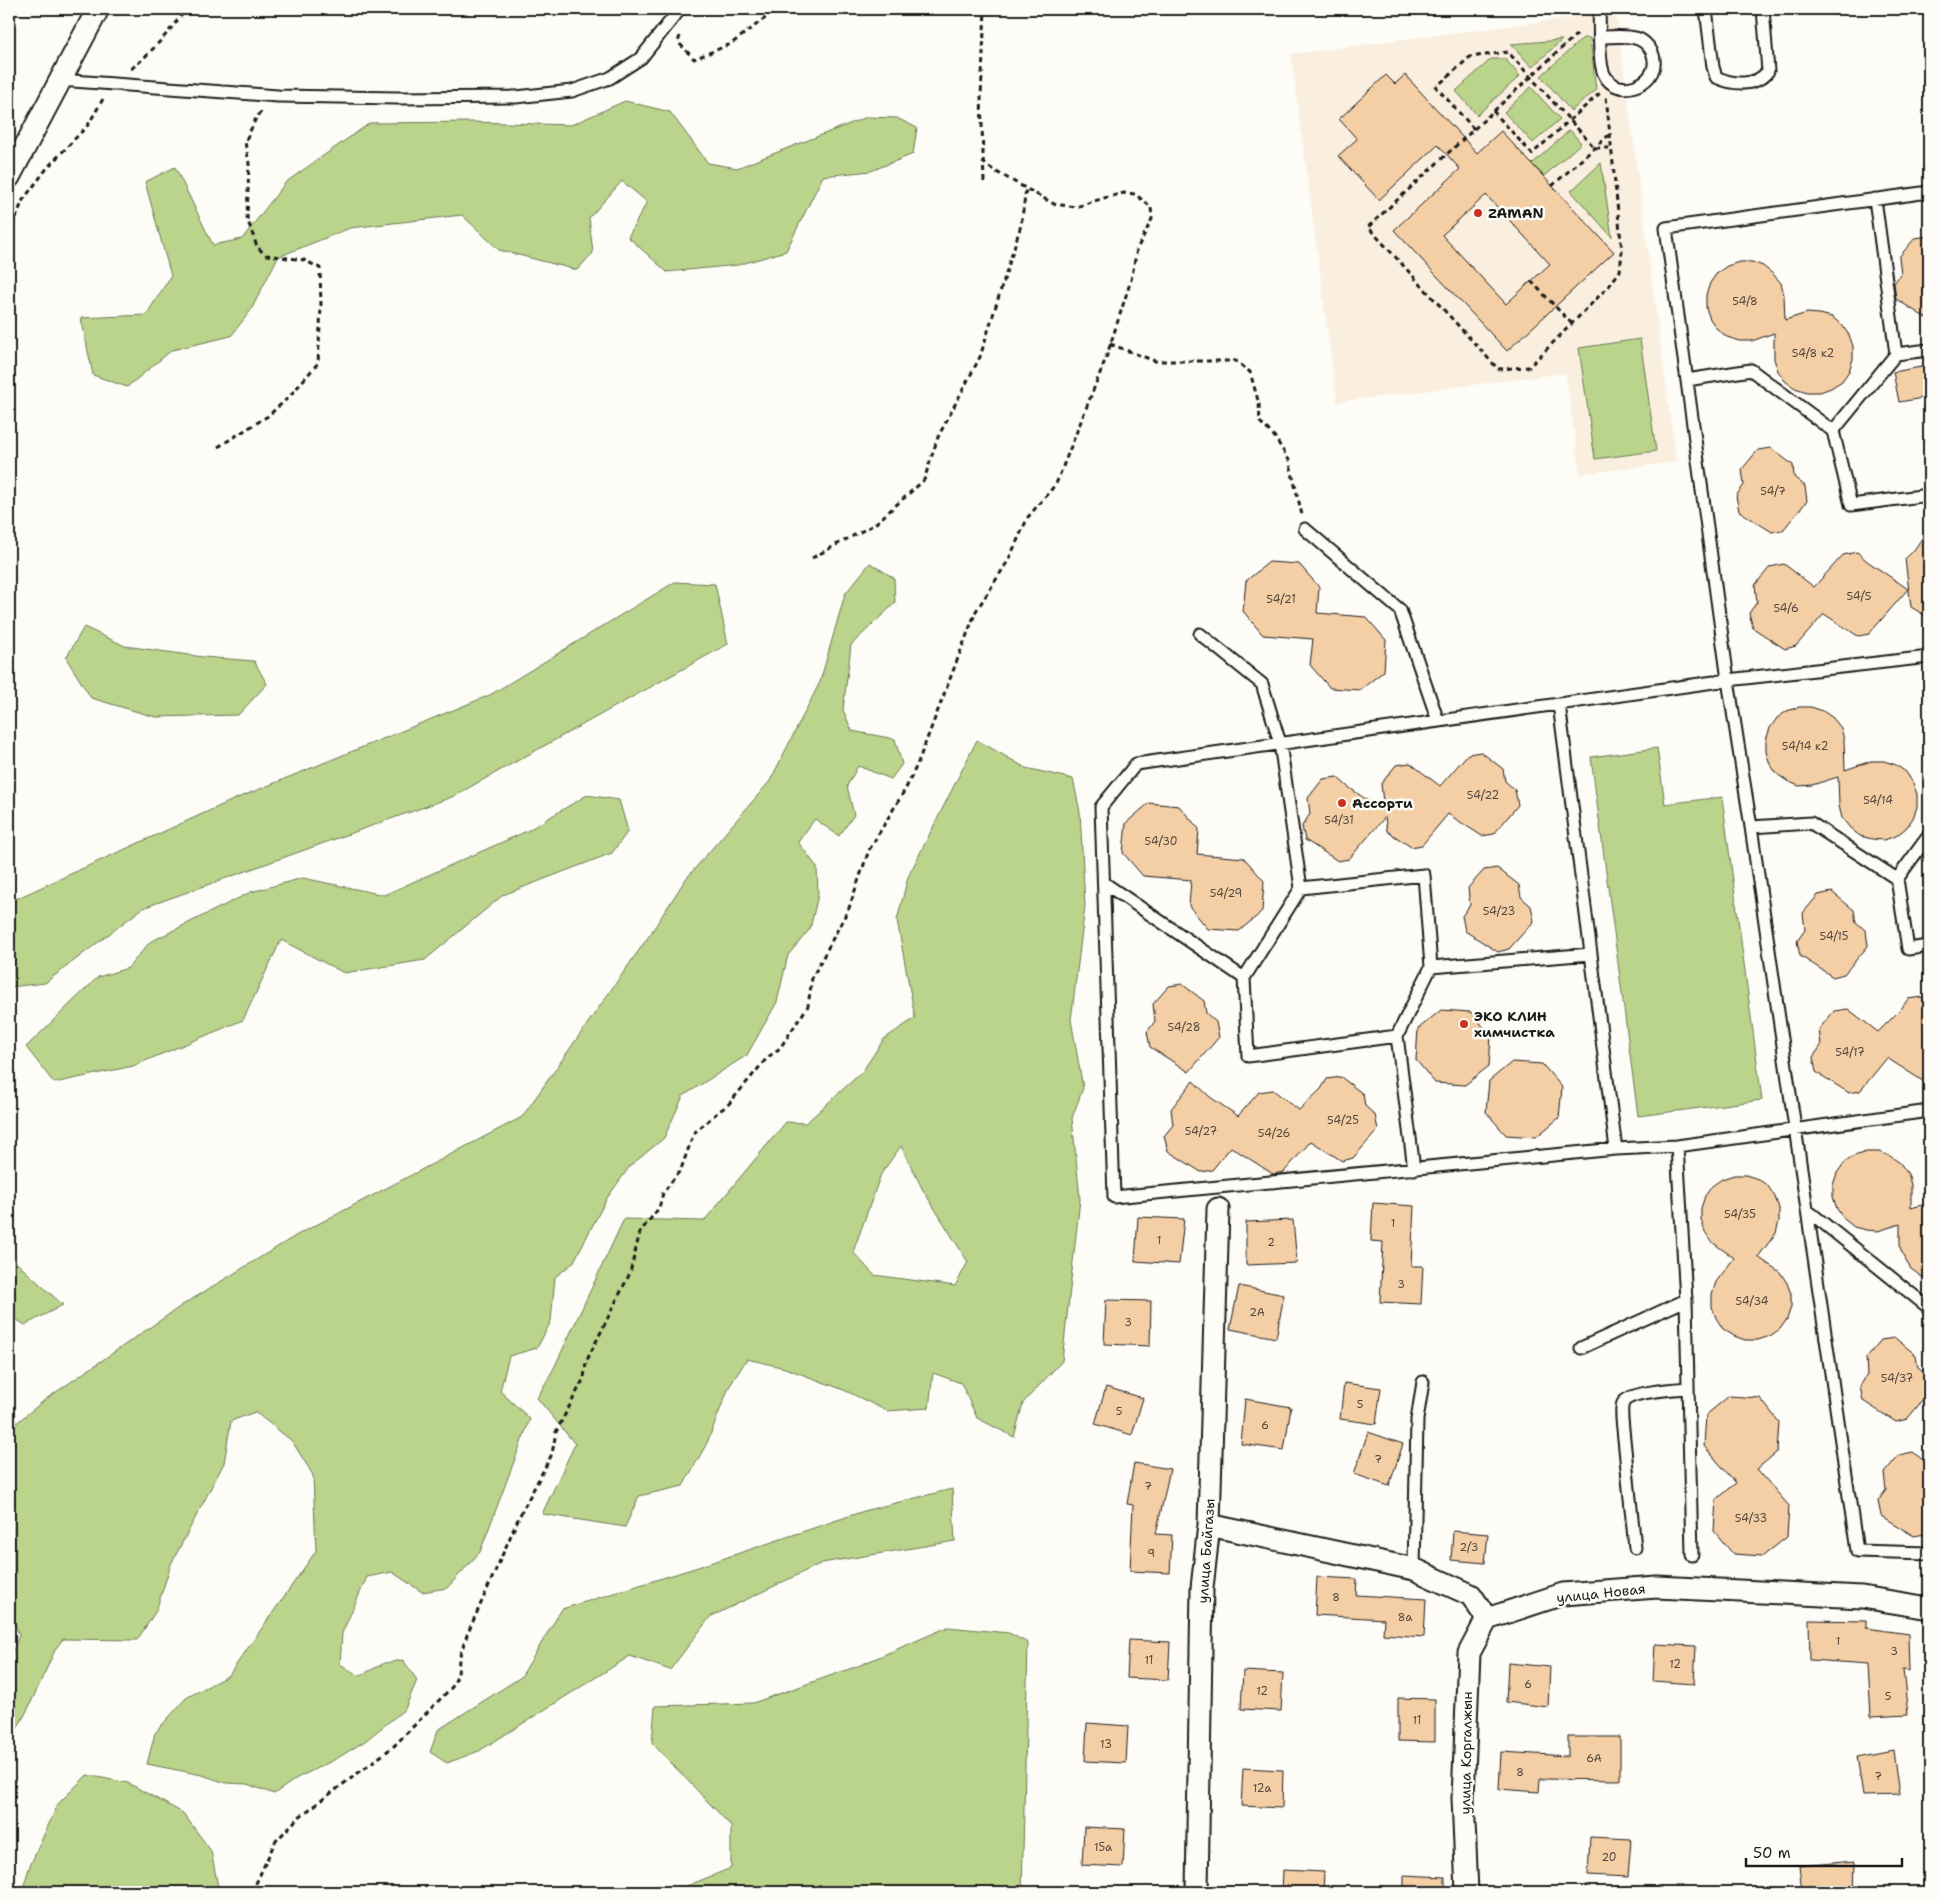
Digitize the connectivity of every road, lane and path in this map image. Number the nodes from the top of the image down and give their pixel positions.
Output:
1 (98, 9) edge
2 (186, 9) edge
3 (680, 9) edge
4 (777, 9) edge
5 (985, 9) edge
6 (1599, 9) edge
7 (1706, 9) edge
8 (1763, 9) edge
9 (680, 34) dead end
10 (1578, 34) dead end
11 (1600, 37) junction
12 (1530, 77) junction
13 (59, 80) junction
14 (112, 84) junction
15 (278, 96) junction
16 (1493, 112) junction
17 (1570, 120) junction
18 (1474, 129) junction
19 (1610, 134) junction
20 (1594, 148) junction
21 (1611, 148) junction
22 (984, 163) junction
23 (9, 177) edge
24 (984, 182) dead end
25 (1552, 186) dead end
26 (1026, 188) junction
27 (1929, 192) edge
28 (1875, 199) junction
29 (9, 235) edge
30 (1531, 281) dead end
31 (1572, 324) junction
32 (1110, 344) junction
33 (1929, 350) edge
34 (1896, 354) junction
35 (1687, 380) junction
36 (1833, 431) junction
37 (218, 447) dead end
38 (1929, 495) edge
39 (1305, 529) joint
40 (812, 558) dead end
41 (1200, 634) dead end
42 (1929, 659) edge
43 (1728, 680) junction
44 (1559, 704) junction
45 (1438, 721) junction
46 (1280, 743) junction
47 (1752, 827) junction
48 (1929, 835) edge
49 (1897, 879) junction
50 (1104, 883) junction
51 (1301, 888) junction
52 (1929, 946) edge
53 (1591, 954) junction
54 (1432, 967) junction
55 (1244, 978) junction
56 (1397, 1036) junction
57 (1929, 1111) edge
58 (1795, 1130) junction
59 (1677, 1146) junction
60 (1616, 1149) junction
61 (1414, 1169) junction
62 (1218, 1209) dead end
63 (1807, 1210) junction
64 (1686, 1300) junction
65 (1929, 1308) edge
66 (1581, 1348) dead end
67 (1423, 1382) dead end
68 (1688, 1388) junction
69 (1209, 1525) junction
70 (1635, 1548) dead end
71 (1929, 1552) edge
72 (1692, 1555) dead end
73 (1414, 1569) junction
74 (1929, 1608) edge
75 (1487, 1619) junction
76 (252, 1892) edge
77 (1197, 1892) edge
78 (1466, 1892) edge

1 - 13 street
2 - 14 path
3 - 15 lane
4 - 9 path
5 - 22 path
6 - 11 lane
7 - 8 lane
10 - 12 path
11 - 11 lane
12 - 16 path
12 - 17 path
12 - 18 path
13 - 14 lane
13 - 23 street
14 - 15 lane
14 - 29 path
15 - 37 path
16 - 17 path
16 - 18 path
17 - 19 path
17 - 20 path
18 - 31 path
19 - 20 path
19 - 21 path
20 - 21 path
20 - 25 path
21 - 31 path
22 - 24 path
22 - 26 path
26 - 32 path
26 - 40 path
27 - 28 lane
28 - 34 lane
28 - 35 lane
30 - 31 path
32 - 39 path
32 - 76 path
33 - 34 lane
34 - 36 lane
35 - 36 lane
35 - 43 lane
36 - 38 lane
39 - 45 lane
41 - 46 lane
42 - 43 lane
43 - 44 lane
43 - 47 lane
44 - 45 lane
44 - 53 lane
45 - 46 lane
46 - 50 lane
46 - 51 lane
47 - 49 lane
47 - 58 lane
48 - 49 lane
49 - 52 lane
50 - 55 lane
50 - 61 lane
51 - 54 lane
51 - 55 lane
53 - 54 lane
53 - 60 lane
54 - 56 lane
55 - 56 lane
56 - 61 lane
57 - 58 lane
58 - 59 lane
58 - 63 lane
59 - 60 lane
59 - 64 lane
60 - 61 lane
62 - 69 street, улица Байгазы
63 - 65 lane
63 - 71 lane
64 - 66 lane
64 - 68 lane
67 - 73 lane
68 - 70 lane
68 - 72 lane
69 - 73 street
69 - 77 street, улица Байгазы
73 - 75 street
74 - 75 street, улица Новая
75 - 78 street, улица Коргалжын

